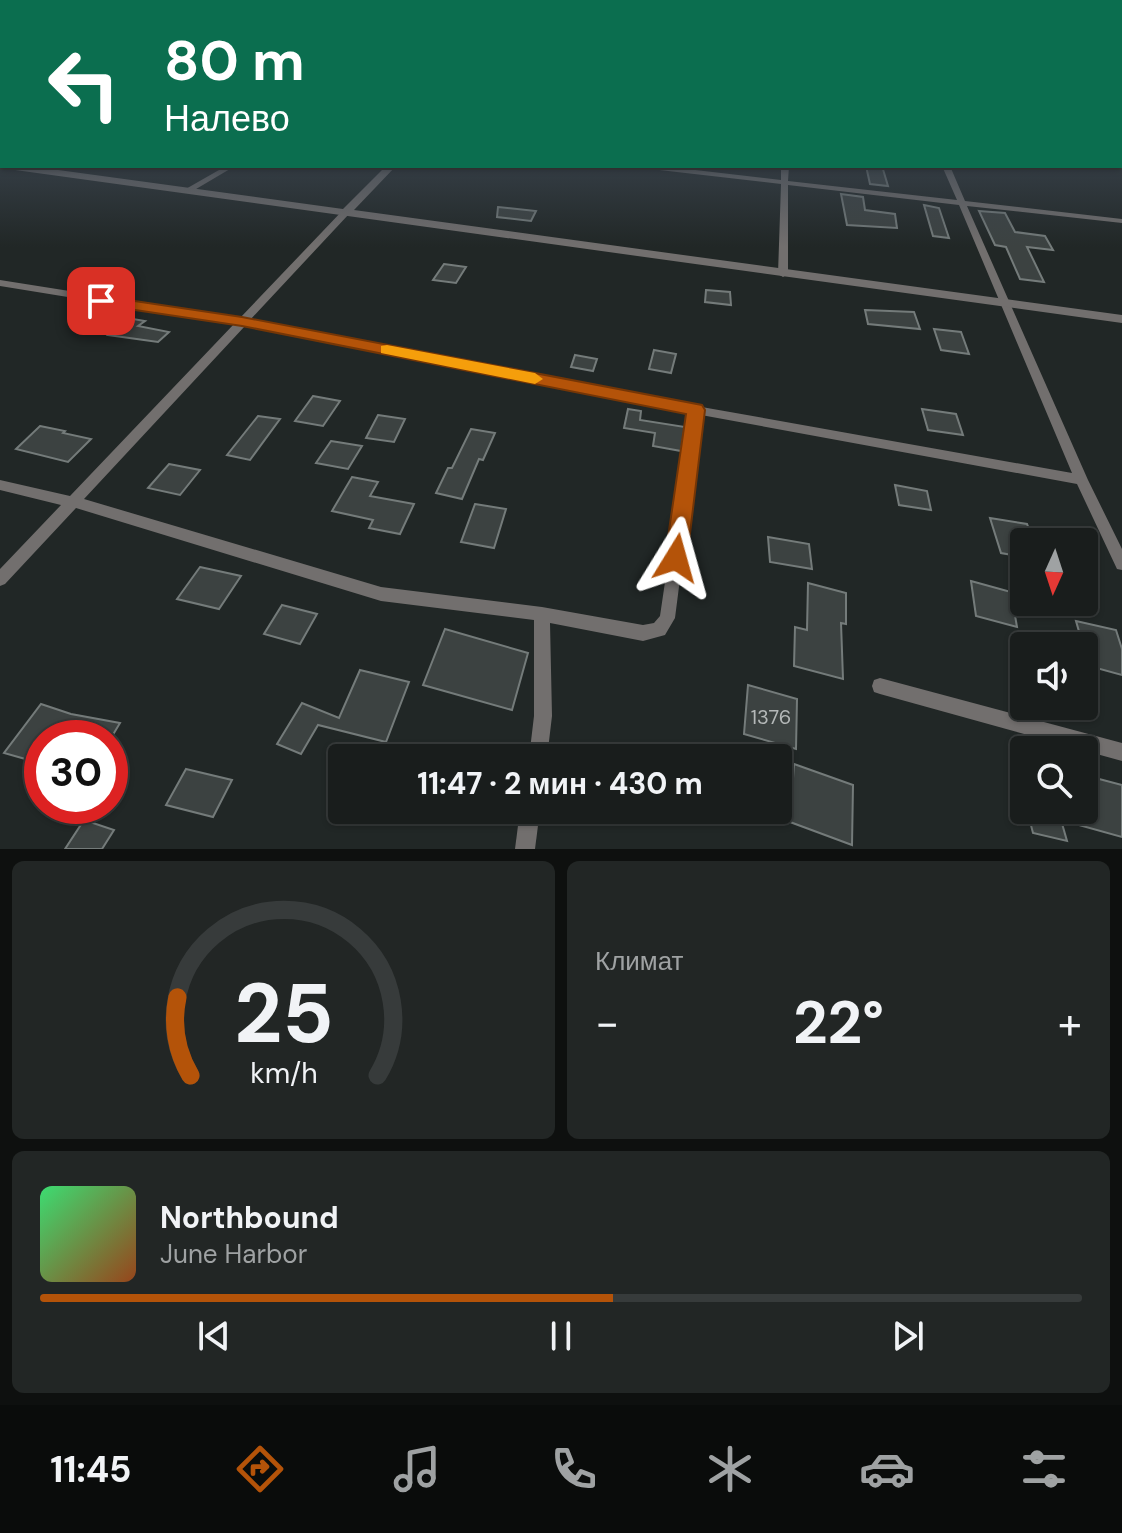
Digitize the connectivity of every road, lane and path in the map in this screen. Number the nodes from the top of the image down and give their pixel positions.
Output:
1 (23, 168) edge
2 (227, 168) edge
3 (389, 168) edge
4 (660, 168) edge
5 (785, 168) edge
6 (947, 168) edge
7 (783, 182) junction
8 (188, 190) junction
9 (961, 202) junction
10 (346, 212) junction
11 (1122, 221) edge
12 (783, 274) junction
13 (0, 283) edge
14 (1004, 304) junction
15 (1122, 319) edge
16 (242, 322) junction
17 (696, 410) junction
18 (1081, 480) junction
19 (0, 485) edge
20 (74, 502) junction
21 (1122, 564) edge
22 (0, 579) edge
23 (542, 614) junction
24 (880, 686) dead end
25 (540, 744) edge
26 (1122, 752) edge
27 (528, 824) edge
28 (525, 849) edge

1 - 8 street
2 - 8 street
3 - 10 street
4 - 7 street
5 - 7 street
6 - 9 street
7 - 9 street
7 - 12 street
8 - 10 street
9 - 11 street
9 - 14 street
10 - 12 street
10 - 16 street
12 - 14 street
13 - 16 street
14 - 15 street
14 - 18 street
16 - 17 street
16 - 20 street
17 - 18 street
17 - 23 street
18 - 21 street
19 - 20 street
20 - 22 street
20 - 23 street
23 - 25 street
24 - 26 street
27 - 28 street

